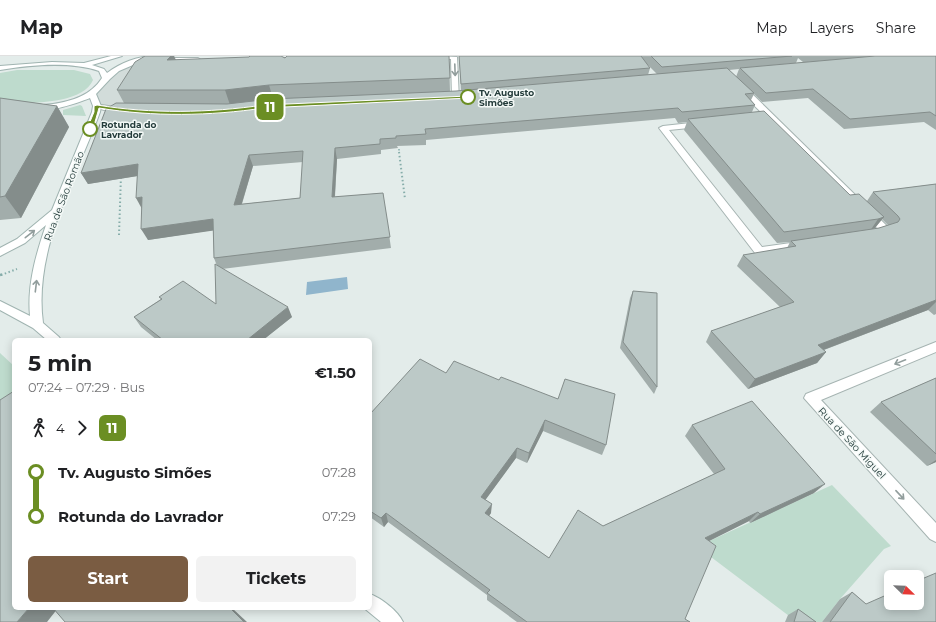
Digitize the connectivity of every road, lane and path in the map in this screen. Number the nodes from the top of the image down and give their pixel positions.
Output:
1 (119, 56) edge
2 (151, 56) edge
3 (163, 56) edge
4 (422, 58) edge
5 (183, 60) junction
6 (207, 60) edge
7 (82, 65) junction
8 (1, 67) edge
9 (178, 67) edge
10 (106, 78) junction
11 (734, 82) edge
12 (92, 93) junction
13 (456, 98) edge
14 (97, 106) junction
15 (31, 108) edge
16 (129, 111) edge
17 (770, 117) junction
18 (399, 149) edge
19 (121, 172) edge
20 (405, 199) dead end
21 (56, 211) junction
22 (118, 235) dead end
23 (0, 253) edge
24 (0, 305) edge
25 (37, 325) junction
26 (53, 338) edge
27 (936, 347) edge
28 (936, 534) edge
29 (372, 604) edge
30 (394, 622) edge

1 - 7 main road
2 - 10 main road
3 - 5 main road
4 -> 13 main road
5 - 6 main road
5 - 9 main road
7 - 8 main road
7 - 10 main road
10 - 12 main road
11 - 17 main road
12 - 14 main road
12 - 15 main road
14 - 16 main road
14 - 21 main road, Rua de São Romão
17 - 17 main road
18 - 20 path
19 - 22 path
23 -> 21 main road
25 -> 21 main road, Rua de São Romão
24 - 25 main road
25 - 26 main road
27 -> 28 main road, Rua de São Miguel
29 - 30 main road

